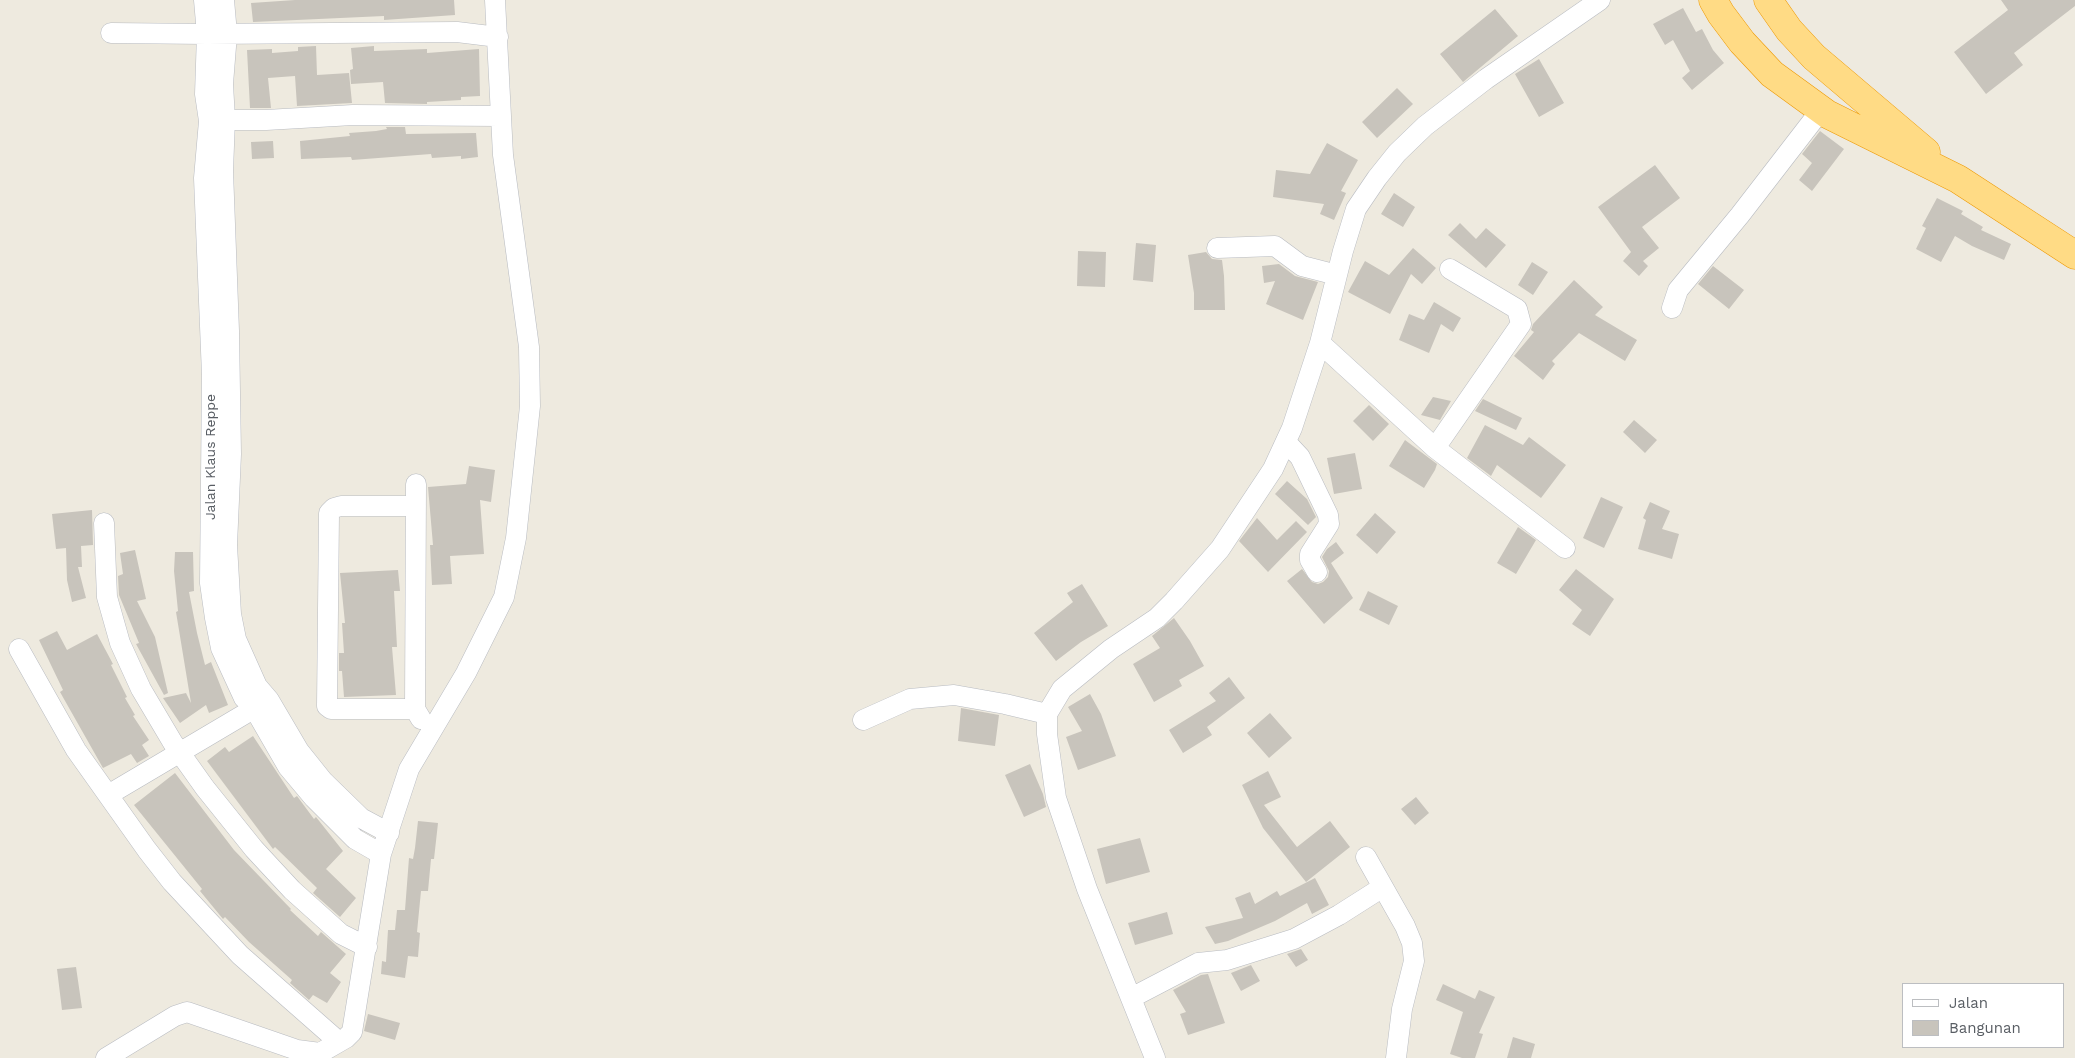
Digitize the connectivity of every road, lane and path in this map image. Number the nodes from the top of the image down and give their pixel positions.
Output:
1 (204, 0) edge
2 (224, 0) edge
3 (496, 0) edge
4 (1600, 0) edge
5 (1713, 0) edge
6 (1768, 0) edge
7 (112, 33) dead end
8 (207, 34) junction
9 (227, 34) junction
10 (498, 37) junction
11 (1822, 110) junction
12 (500, 116) junction
13 (217, 120) junction
14 (1958, 179) junction
15 (1217, 248) dead end
16 (2075, 256) edge
17 (1450, 268) dead end
18 (1337, 275) junction
19 (1672, 308) dead end
20 (1320, 342) junction
21 (1286, 442) junction
22 (1435, 448) junction
23 (416, 484) dead end
24 (416, 506) junction
25 (104, 523) dead end
26 (1565, 548) dead end
27 (1317, 572) dead end
28 (19, 649) dead end
29 (261, 704) junction
30 (415, 709) junction
31 (1048, 714) junction
32 (863, 720) dead end
33 (430, 734) junction
34 (181, 754) junction
35 (108, 795) junction
36 (389, 833) junction
37 (382, 854) junction
38 (1366, 857) dead end
39 (1383, 887) junction
40 (367, 947) junction
41 (1130, 998) junction
42 (339, 1042) junction
43 (106, 1058) edge
44 (1155, 1058) edge
45 (1396, 1058) edge

1 - 8 street, Jalan Klaus Reppe
2 - 9 street, Jalan Klaus Reppe
3 - 10 street
4 - 18 street
5 - 11 highway
6 - 14 highway
7 - 8 street
8 - 9 street
8 - 13 street, Jalan Klaus Reppe
9 - 10 street
9 - 13 street, Jalan Klaus Reppe
10 - 12 street
11 - 14 highway
11 - 19 street
12 - 13 street
12 - 33 street
13 - 29 street, Jalan Klaus Reppe
14 - 16 highway
15 - 18 street
17 - 22 street
18 - 20 street
20 - 21 street
20 - 22 street
21 - 27 street
21 - 31 street
22 - 26 street
23 - 24 street
24 - 30 street
24 - 30 street
25 - 34 street
28 - 35 street
29 - 34 street
29 - 36 street, Jalan Klaus Reppe
29 - 37 street, Jalan Klaus Reppe
30 - 33 street
31 - 32 street
31 - 41 street
33 - 36 street
34 - 35 street
34 - 40 street
35 - 42 street
36 - 37 street
37 - 40 street
38 - 39 street
39 - 41 street
39 - 45 street
40 - 42 street
41 - 44 street
42 - 43 street

